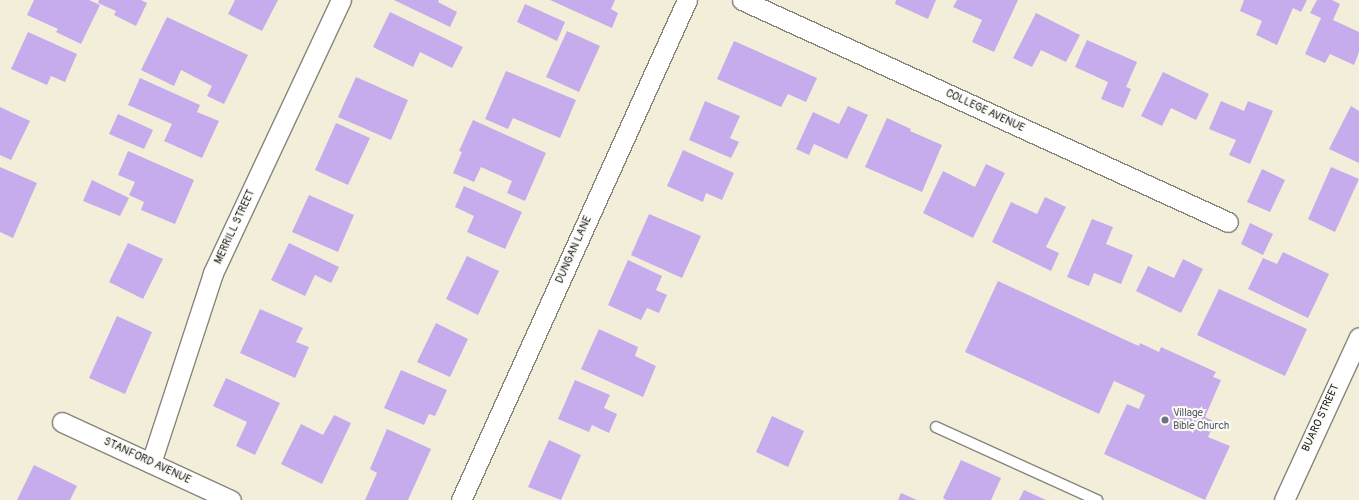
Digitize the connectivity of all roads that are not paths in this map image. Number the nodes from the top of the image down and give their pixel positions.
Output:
1 (341, 0) edge
2 (687, 0) edge
3 (742, 0) edge
4 (1228, 222) dead end
5 (1359, 337) edge
6 (62, 422) dead end
7 (936, 427) dead end
8 (151, 463) junction
9 (232, 500) edge
10 (462, 500) edge
11 (1098, 500) edge
12 (1284, 500) edge

1 - 8 street, MERRILL STREET
2 - 10 street, DUNGAN LANE
3 - 4 street, COLLEGE AVENUE
5 - 12 street, BUARO STREET
6 - 8 street, STANFORD AVENUE
7 - 11 lane
8 - 9 street, STANFORD AVENUE

